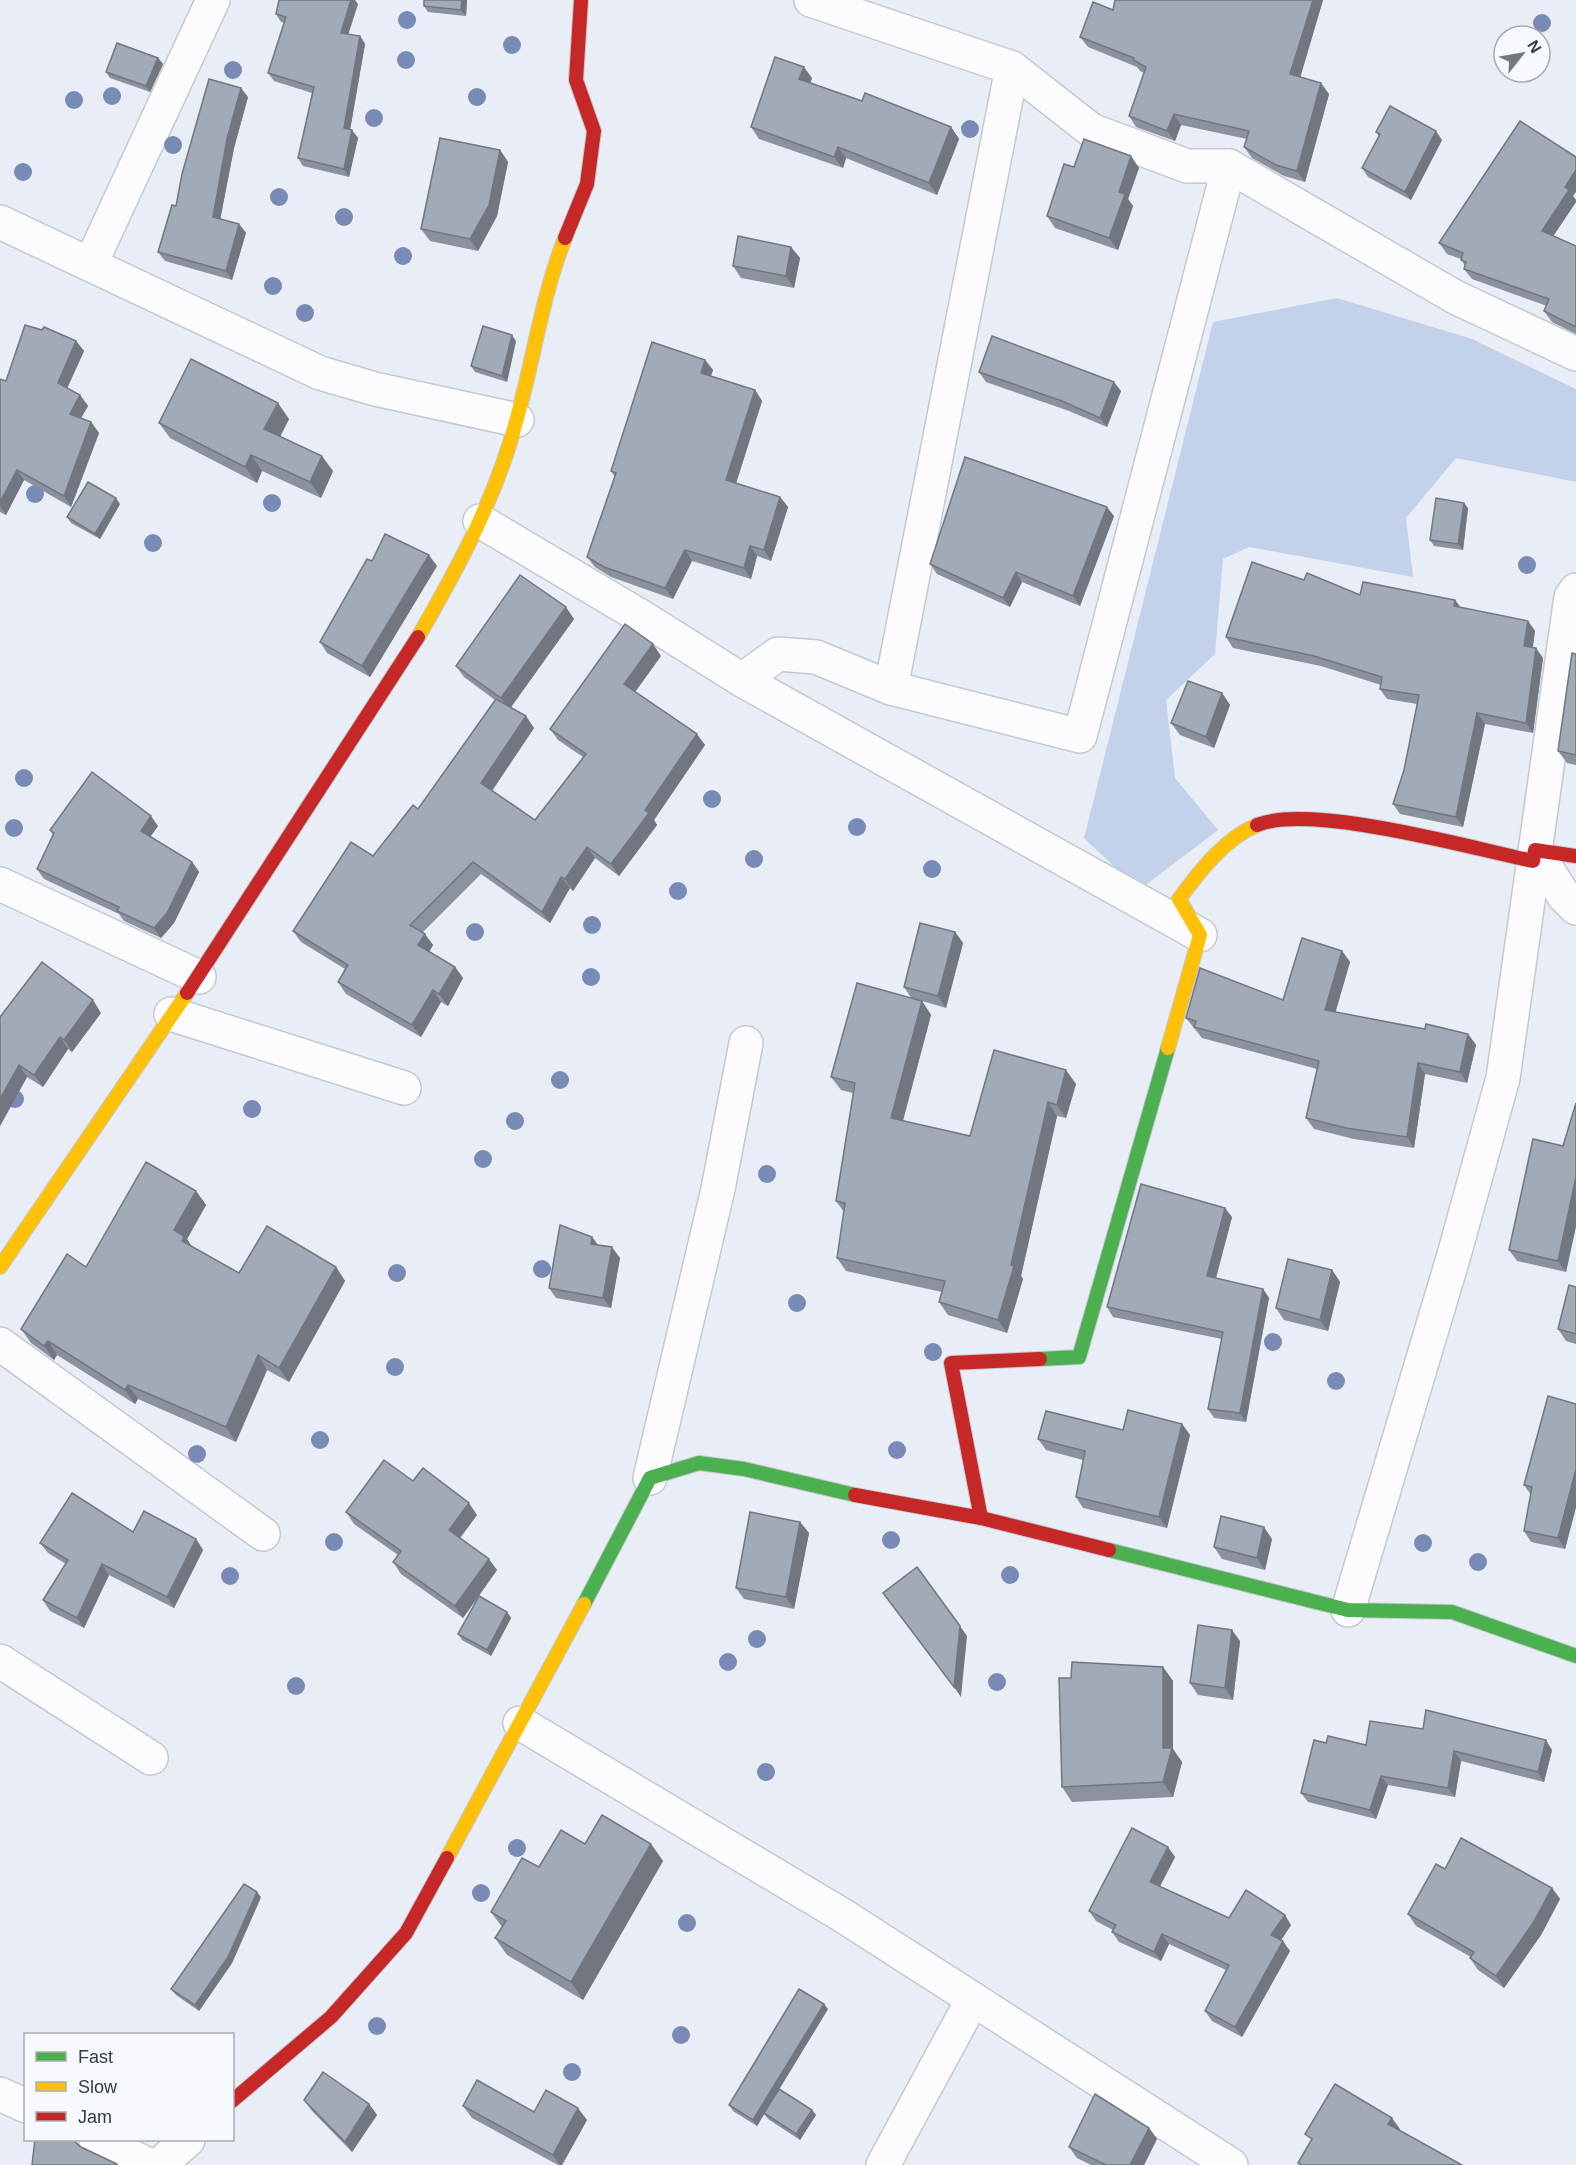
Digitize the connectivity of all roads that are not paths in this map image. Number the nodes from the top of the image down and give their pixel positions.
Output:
1 (213, 0) edge
2 (581, 0) edge
3 (811, 0) edge
4 (1012, 68) junction
5 (1229, 166) junction
6 (0, 222) edge
7 (91, 263) junction
8 (1576, 354) edge
9 (517, 420) junction
10 (480, 521) junction
11 (1576, 590) edge
12 (742, 680) junction
13 (891, 688) junction
14 (1534, 856) junction
15 (1576, 856) edge
16 (0, 884) edge
17 (1576, 908) edge
18 (1200, 935) junction
19 (199, 977) junction
20 (171, 1014) junction
21 (746, 1043) dead end
22 (404, 1088) dead end
23 (5, 1250) edge
24 (0, 1344) edge
25 (650, 1478) junction
26 (981, 1518) junction
27 (263, 1534) dead end
28 (1348, 1610) junction
29 (1576, 1656) edge
30 (0, 1660) edge
31 (520, 1723) junction
32 (152, 1758) dead end
33 (973, 1999) junction
34 (0, 2094) edge
35 (234, 2099) edge
36 (24, 2105) edge
37 (100, 2141) edge
38 (186, 2141) edge
39 (1196, 2155) edge
40 (149, 2165) edge
41 (159, 2165) edge
42 (883, 2165) edge
43 (1232, 2165) edge

1 - 7 street
2 - 9 main road
3 - 4 street
4 - 5 street
4 - 13 street
5 - 8 street
5 - 13 street
6 - 7 street
7 - 9 street
9 - 10 main road
10 - 12 street
10 - 19 main road
11 - 14 street
12 - 13 street
12 - 18 street
14 - 15 main road
14 - 17 street
14 - 18 main road
14 - 28 street
16 - 19 street
18 - 26 main road
19 - 20 main road
20 - 22 street
20 - 23 main road
21 - 25 street
24 - 27 street
25 - 26 main road
25 - 31 main road
26 - 28 main road
28 - 29 main road
30 - 32 street
31 - 33 street
31 - 35 main road
33 - 39 street
33 - 42 street
34 - 36 street
37 - 40 street
38 - 41 street
39 - 43 street

